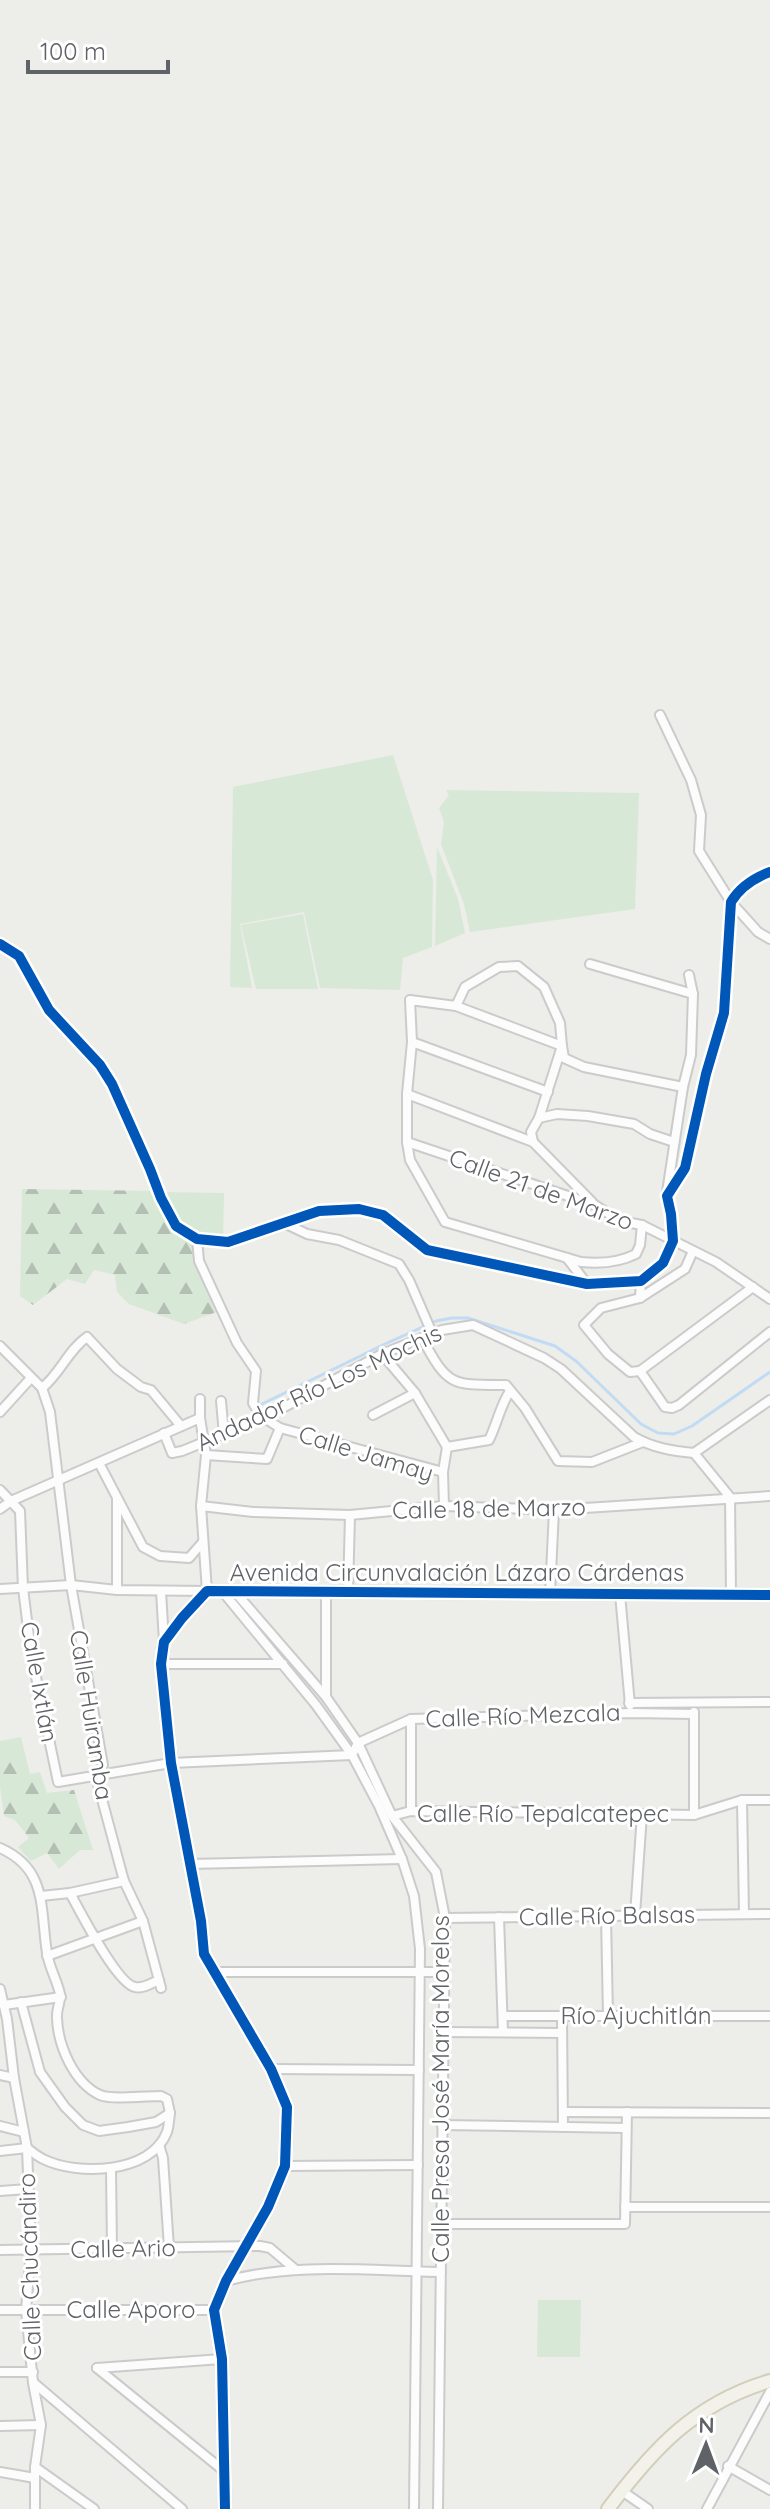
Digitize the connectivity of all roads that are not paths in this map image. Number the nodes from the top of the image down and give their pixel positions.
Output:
1 (660, 715) dead end
2 (770, 872) edge
3 (731, 902) junction
4 (770, 939) edge
5 (0, 944) edge
6 (590, 964) dead end
7 (689, 975) dead end
8 (693, 994) junction
9 (456, 1006) junction
10 (412, 1042) junction
11 (562, 1046) junction
12 (683, 1087) junction
13 (548, 1092) junction
14 (407, 1094) junction
15 (539, 1118) junction
16 (407, 1142) junction
17 (533, 1142) junction
18 (674, 1142) junction
19 (667, 1196) junction
20 (595, 1205) junction
21 (284, 1223) junction
22 (642, 1225) junction
23 (197, 1239) junction
24 (673, 1241) junction
25 (693, 1251) junction
26 (567, 1258) junction
27 (641, 1281) junction
28 (587, 1284) junction
29 (753, 1287) junction
30 (640, 1298) junction
31 (770, 1299) edge
32 (431, 1332) junction
33 (770, 1332) edge
34 (422, 1338) junction
35 (0, 1346) edge
36 (382, 1354) junction
37 (640, 1371) junction
38 (31, 1378) junction
39 (42, 1388) junction
40 (510, 1391) junction
41 (415, 1393) junction
42 (200, 1399) dead end
43 (770, 1400) edge
44 (221, 1401) dead end
45 (0, 1412) edge
46 (373, 1415) dead end
47 (266, 1417) junction
48 (200, 1418) junction
49 (181, 1426) junction
50 (280, 1428) junction
51 (164, 1433) junction
52 (224, 1435) junction
53 (204, 1442) junction
54 (643, 1442) junction
55 (447, 1447) junction
56 (694, 1453) junction
57 (206, 1455) junction
58 (99, 1463) junction
59 (443, 1472) junction
60 (58, 1482) junction
61 (0, 1490) edge
62 (770, 1496) edge
63 (117, 1497) junction
64 (730, 1497) junction
65 (11, 1501) junction
66 (201, 1506) junction
67 (444, 1506) junction
68 (0, 1509) edge
69 (554, 1510) junction
70 (350, 1515) junction
71 (202, 1543) junction
72 (71, 1585) junction
73 (23, 1588) junction
74 (0, 1589) edge
75 (117, 1590) junction
76 (161, 1591) junction
77 (207, 1591) junction
78 (229, 1592) junction
79 (326, 1592) junction
80 (348, 1592) junction
81 (550, 1594) junction
82 (620, 1594) junction
83 (731, 1594) junction
84 (770, 1595) edge
85 (164, 1642) junction
86 (161, 1664) junction
87 (283, 1664) junction
88 (326, 1697) junction
89 (694, 1702) junction
90 (770, 1702) edge
91 (629, 1703) junction
92 (631, 1713) junction
93 (694, 1714) junction
94 (411, 1719) junction
95 (358, 1743) junction
96 (352, 1755) junction
97 (171, 1763) junction
98 (96, 1777) junction
99 (742, 1800) junction
100 (770, 1800) edge
101 (411, 1811) junction
102 (642, 1814) junction
103 (694, 1815) junction
104 (392, 1816) junction
105 (0, 1848) edge
106 (402, 1859) junction
107 (189, 1864) junction
108 (124, 1881) junction
109 (70, 1893) junction
110 (41, 1896) junction
111 (744, 1914) junction
112 (770, 1914) edge
113 (635, 1915) junction
114 (606, 1916) junction
115 (499, 1917) junction
116 (445, 1918) junction
117 (143, 1921) junction
118 (95, 1940) junction
119 (47, 1956) junction
120 (214, 1972) junction
121 (420, 1972) junction
122 (444, 1972) junction
123 (0, 1989) edge
124 (61, 1997) junction
125 (21, 2002) junction
126 (4, 2005) junction
127 (503, 2016) junction
128 (562, 2016) junction
129 (608, 2016) junction
130 (770, 2016) edge
131 (4, 2018) edge
132 (443, 2032) junction
133 (503, 2032) junction
134 (562, 2033) junction
135 (271, 2069) junction
136 (419, 2070) junction
137 (0, 2075) edge
138 (14, 2078) junction
139 (563, 2112) junction
140 (627, 2112) junction
141 (170, 2113) junction
142 (770, 2113) edge
143 (442, 2125) junction
144 (0, 2126) edge
145 (563, 2127) junction
146 (626, 2128) junction
147 (24, 2132) junction
148 (159, 2145) junction
149 (27, 2148) junction
150 (0, 2151) edge
151 (418, 2165) junction
152 (285, 2166) junction
153 (111, 2168) junction
154 (28, 2189) junction
155 (0, 2191) edge
156 (625, 2207) junction
157 (770, 2207) edge
158 (441, 2224) junction
159 (246, 2246) junction
160 (169, 2248) junction
161 (112, 2249) junction
162 (0, 2250) edge
163 (31, 2250) junction
164 (296, 2270) junction
165 (417, 2271) junction
166 (441, 2272) junction
167 (226, 2281) junction
168 (0, 2310) edge
169 (26, 2310) junction
170 (214, 2310) junction
171 (222, 2359) junction
172 (0, 2372) edge
173 (33, 2372) junction
174 (770, 2381) edge
175 (33, 2383) junction
176 (770, 2392) edge
177 (41, 2425) junction
178 (0, 2426) edge
179 (728, 2466) junction
180 (35, 2467) junction
181 (225, 2471) junction
182 (0, 2472) edge
183 (35, 2478) junction
184 (770, 2490) edge
185 (622, 2491) junction
186 (35, 2509) edge
187 (94, 2509) edge
188 (182, 2509) edge
189 (225, 2509) edge
190 (414, 2509) edge
191 (438, 2509) edge
192 (608, 2509) edge
193 (648, 2509) edge
194 (707, 2509) edge

1 - 3 street
2 - 3 street
3 - 4 street
3 - 19 street
5 - 23 street
6 - 8 street
7 - 8 street
8 - 12 street
9 - 10 street
9 - 11 street
9 - 11 street
10 - 13 street
10 - 14 street
11 - 12 street
11 - 13 street
12 - 18 street
13 - 15 street
14 - 16 street
14 - 17 street
15 - 17 street
15 - 18 street
16 - 20 street, Calle 21 de Marzo
16 - 26 street
17 - 20 street
18 - 19 street
19 - 24 street
20 - 22 street, Calle 21 de Marzo
21 - 23 street
21 - 28 street
21 - 32 street
22 - 24 street, Calle 21 de Marzo
22 - 26 street
23 - 47 street
24 - 25 street, Calle 21 de Marzo
24 - 27 street
25 - 29 street, Calle 21 de Marzo
25 - 30 street
26 - 28 street
27 - 28 street
27 - 30 street
29 - 31 street, Calle 21 de Marzo
29 - 37 street
30 - 37 street
32 - 34 street, Andador Río Los Mochis
32 - 54 street, Andador Río Los Mochis
33 - 37 street
34 - 36 street, Andador Río Los Mochis
34 - 40 street
35 - 38 street
36 - 41 street
36 - 47 street, Andador Río Los Mochis
38 - 39 street
38 - 45 street
39 - 49 street
39 - 60 street, Calle Huiramba
40 - 54 street
40 - 55 street
41 - 46 street
41 - 55 street
42 - 48 street
43 - 56 street
44 - 52 street
47 - 50 street, Calle Jamay
47 - 52 street, Andador Río Los Mochis
48 - 49 street
48 - 53 street
49 - 51 street
50 - 57 street
50 - 59 street, Calle Jamay
51 - 53 street, Andador Río Los Mochis
51 - 58 street
52 - 53 street, Andador Río Los Mochis
53 - 57 street
54 - 56 street, Andador Río Los Mochis
55 - 59 street
56 - 64 street
57 - 66 street
58 - 60 street
58 - 63 street
59 - 67 street, Calle Jamay
60 - 65 street
60 - 72 street, Calle Huiramba
61 - 65 street
62 - 64 street, Calle 18 de Marzo
63 - 71 street
63 - 75 street
64 - 69 street, Calle 18 de Marzo
64 - 83 street
65 - 68 street
65 - 73 street, Calle Ixtlán
66 - 70 street, Calle 18 de Marzo
66 - 71 street
67 - 69 street, Calle 18 de Marzo
67 - 70 street, Calle 18 de Marzo
69 - 81 street
70 - 80 street
71 - 77 street
72 - 73 street
72 - 75 street
72 - 98 street, Calle Huiramba
73 - 74 street
73 - 98 street, Calle Ixtlán
75 - 76 street
76 - 77 street
76 - 85 street
77 - 78 street, Avenida Circunvalación Lázaro Cárdenas
77 - 85 street, Avenida Circunvalación Lázaro Cárdenas
78 - 79 street, Avenida Circunvalación Lázaro Cárdenas
78 - 87 street, Calle Presa José María Morelos
78 - 88 street, Calle Presa José María Morelos
79 - 80 street, Avenida Circunvalación Lázaro Cárdenas
79 - 88 street
80 - 81 street, Avenida Circunvalación Lázaro Cárdenas
81 - 82 street, Avenida Circunvalación Lázaro Cárdenas
82 - 83 street, Avenida Circunvalación Lázaro Cárdenas
82 - 91 street
83 - 84 street, Avenida Circunvalación Lázaro Cárdenas
85 - 86 street
86 - 87 street
86 - 97 street
87 - 96 street, Calle Presa José María Morelos
88 - 95 street, Calle Presa José María Morelos
89 - 90 street
89 - 91 street
89 - 93 street
91 - 92 street
92 - 93 street, Calle Río Mezcala
92 - 94 street, Calle Río Mezcala
93 - 103 street
94 - 95 street, Calle Río Mezcala
94 - 101 street
95 - 96 street
95 - 104 street, Calle Presa José María Morelos
96 - 97 street
96 - 106 street, Calle Presa José María Morelos
97 - 98 street
97 - 107 street
98 - 108 street, Calle Huiramba
99 - 100 street, Calle Río Tepalcatepec
99 - 103 street, Calle Río Tepalcatepec
99 - 111 street
101 - 102 street, Calle Río Tepalcatepec
101 - 104 street, Calle Río Tepalcatepec
102 - 103 street, Calle Río Tepalcatepec
102 - 113 street
104 - 116 street, Calle Presa José María Morelos
105 - 110 street
106 - 107 street
106 - 121 street, Calle Presa José María Morelos
107 - 120 street
108 - 109 street
108 - 117 street, Calle Huiramba
109 - 110 street
109 - 118 street
110 - 119 street
111 - 112 street, Calle Río Balsas
111 - 113 street, Calle Río Balsas
113 - 114 street, Calle Río Balsas
114 - 115 street, Calle Río Balsas
114 - 129 street
115 - 116 street, Calle Río Balsas
115 - 127 street
116 - 122 street, Calle Presa José María Morelos
117 - 118 street
117 - 118 street, Calle Huiramba
118 - 119 street
119 - 124 street
120 - 121 street
120 - 135 street
121 - 122 street
121 - 136 street, Calle Presa José María Morelos
122 - 132 street, Calle Presa José María Morelos
123 - 126 street, Calle Chucándiro
124 - 125 street
124 - 141 street
125 - 126 street
125 - 141 street
126 - 131 street, Calle Chucándiro
127 - 128 street, Río Ajuchitlán
127 - 133 street
128 - 129 street, Río Ajuchitlán
128 - 134 street
129 - 130 street, Río Ajuchitlán
131 - 138 street, Calle Chucándiro
132 - 133 street, Río Ajuchitlán
132 - 143 street, Calle Presa José María Morelos
133 - 134 street, Río Ajuchitlán
134 - 139 street
135 - 136 street
135 - 152 street
136 - 151 street, Calle Presa José María Morelos
137 - 138 street
138 - 147 street, Calle Chucándiro
139 - 140 street
139 - 145 street
140 - 142 street
140 - 146 street
141 - 148 street
143 - 145 street
143 - 158 street, Calle Presa José María Morelos
144 - 147 street
145 - 146 street
146 - 156 street
147 - 149 street, Calle Chucándiro
148 - 153 street
148 - 160 street
149 - 150 street
149 - 153 street
149 - 154 street, Calle Chucándiro
151 - 152 street
151 - 165 street, Calle Presa José María Morelos
152 - 159 street
153 - 161 street
154 - 155 street
154 - 163 street, Calle Chucándiro
156 - 157 street
156 - 158 street
158 - 166 street, Calle Presa José María Morelos
159 - 160 street, Calle Ario
159 - 164 street
159 - 167 street
160 - 161 street, Calle Ario
161 - 163 street, Calle Ario
162 - 163 street, Calle Ario
163 - 169 street, Calle Chucándiro
164 - 165 street
164 - 167 street
165 - 166 street
165 - 190 street, Calle Presa José María Morelos
166 - 191 street, Calle Presa José María Morelos
167 - 170 street
168 - 169 street, Calle Aporo
169 - 170 street, Calle Aporo
169 - 173 street, Calle Chucándiro
170 - 171 street
171 - 181 street
171 - 181 street
172 - 173 street
173 - 175 street, Calle Chucándiro
174 - 185 main road
175 - 177 street
175 - 188 street, Calle Chucándiro
176 - 179 street
177 - 178 street
177 - 180 street
179 - 184 street
179 - 194 street
180 - 183 street
180 - 187 street
181 - 189 street
182 - 183 street
183 - 186 street
185 - 192 main road
185 - 193 street

